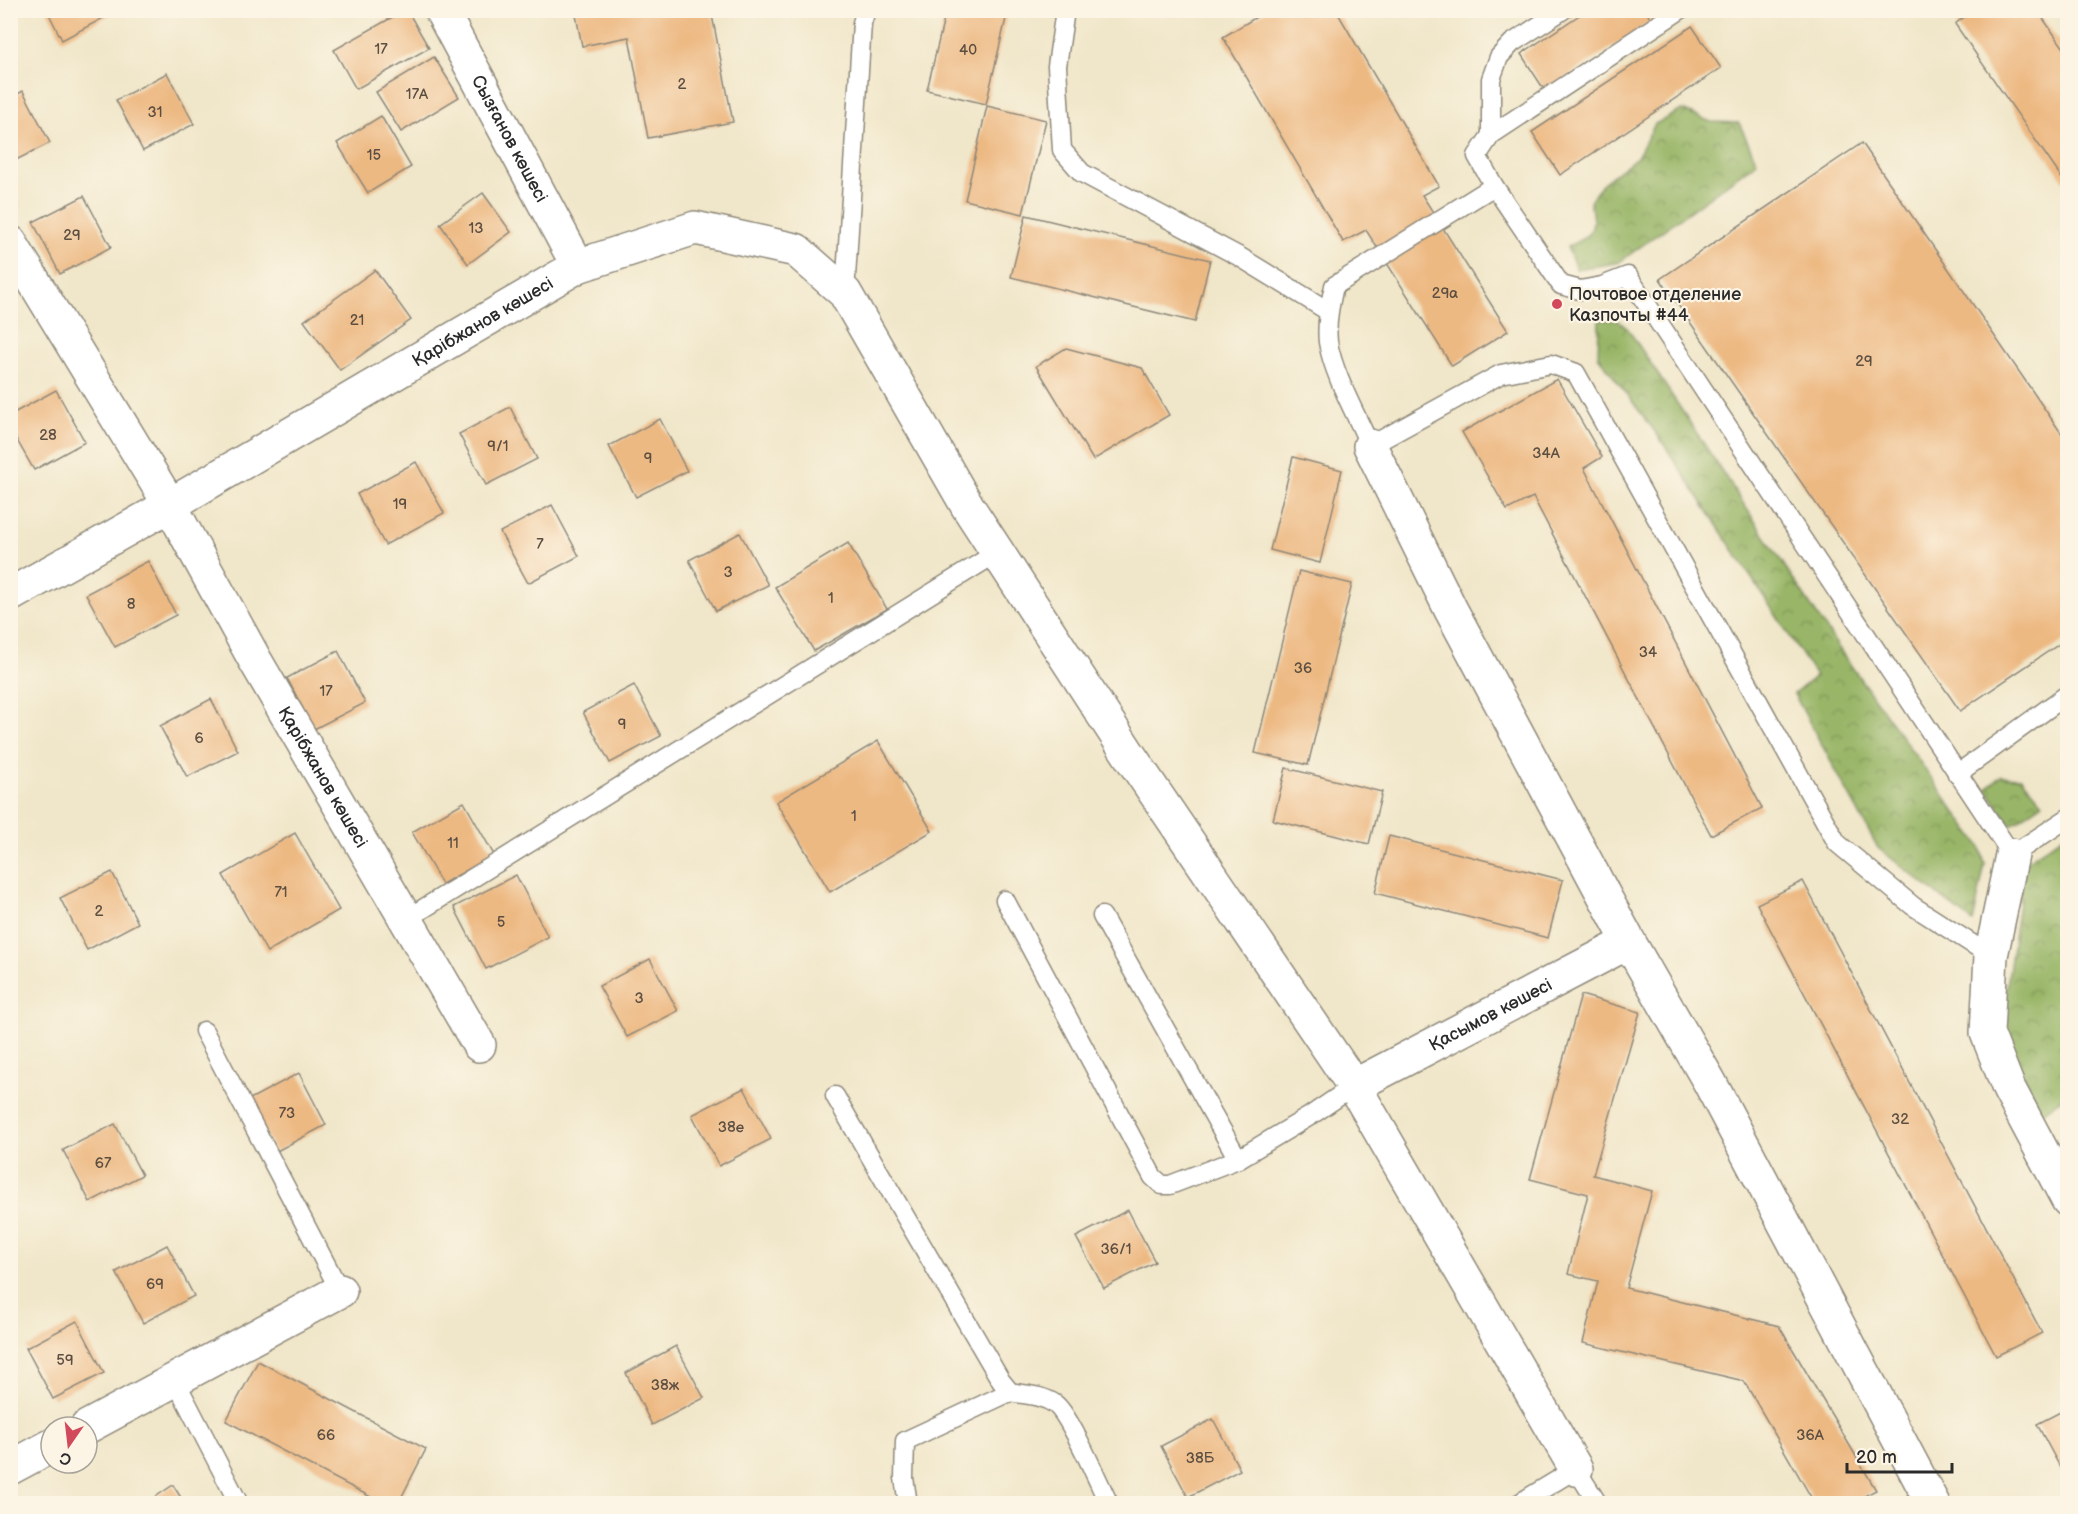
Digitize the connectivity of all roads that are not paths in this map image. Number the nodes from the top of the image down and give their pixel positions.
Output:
1 (441, 10) edge
2 (866, 10) edge
3 (1065, 10) edge
4 (1563, 10) edge
5 (1680, 10) edge
6 (1491, 135) junction
7 (1494, 186) junction
8 (10, 242) edge
9 (578, 266) junction
10 (845, 293) junction
11 (1328, 311) junction
12 (1370, 446) junction
13 (170, 505) junction
14 (998, 552) junction
15 (10, 595) edge
16 (2067, 694) edge
17 (1957, 774) junction
18 (2067, 818) edge
19 (2012, 855) junction
20 (1005, 900) dead end
21 (1102, 916) dead end
22 (405, 920) junction
23 (1629, 942) junction
24 (1991, 956) junction
25 (204, 1032) dead end
26 (479, 1045) dead end
27 (1354, 1086) junction
28 (835, 1096) dead end
29 (1238, 1158) junction
30 (2060, 1166) edge
31 (2067, 1200) edge
32 (340, 1291) joint
33 (175, 1380) junction
34 (1010, 1392) junction
35 (99, 1421) edge
36 (39, 1452) edge
37 (10, 1468) edge
38 (1576, 1469) junction
39 (239, 1503) edge
40 (908, 1503) edge
41 (1109, 1503) edge
42 (1518, 1503) edge
43 (1598, 1503) edge
44 (1933, 1503) edge

1 - 9 street, Сызғанов көшесі
2 - 10 lane
3 - 11 lane
4 - 6 lane
5 - 6 lane
6 - 7 lane
7 - 11 lane
7 - 17 lane
8 - 13 street, Қарібжанов көшесі
9 - 10 street, Қарібжанов көшесі
9 - 13 street, Қарібжанов көшесі
10 - 14 street, Қарібжанов көшесі
11 - 12 lane
12 - 23 street
12 - 24 lane
13 - 15 street, Қарібжанов көшесі
13 - 22 street, Қарібжанов көшесі
14 - 22 lane
14 - 27 street, Қарібжанов көшесі
16 - 17 lane
17 - 19 lane
18 - 19 lane
19 - 24 street
20 - 29 lane
21 - 29 lane
22 - 26 street, Қарібжанов көшесі
23 - 27 street, Қасымов көшесі
23 - 44 street
24 - 30 street
25 - 32 lane
27 - 29 lane
27 - 38 street, Қарібжанов көшесі
28 - 34 lane
30 - 31 street
32 - 33 street
33 - 35 street
33 - 39 lane
34 - 40 lane
34 - 41 lane
36 - 37 street
38 - 42 lane
38 - 43 lane

